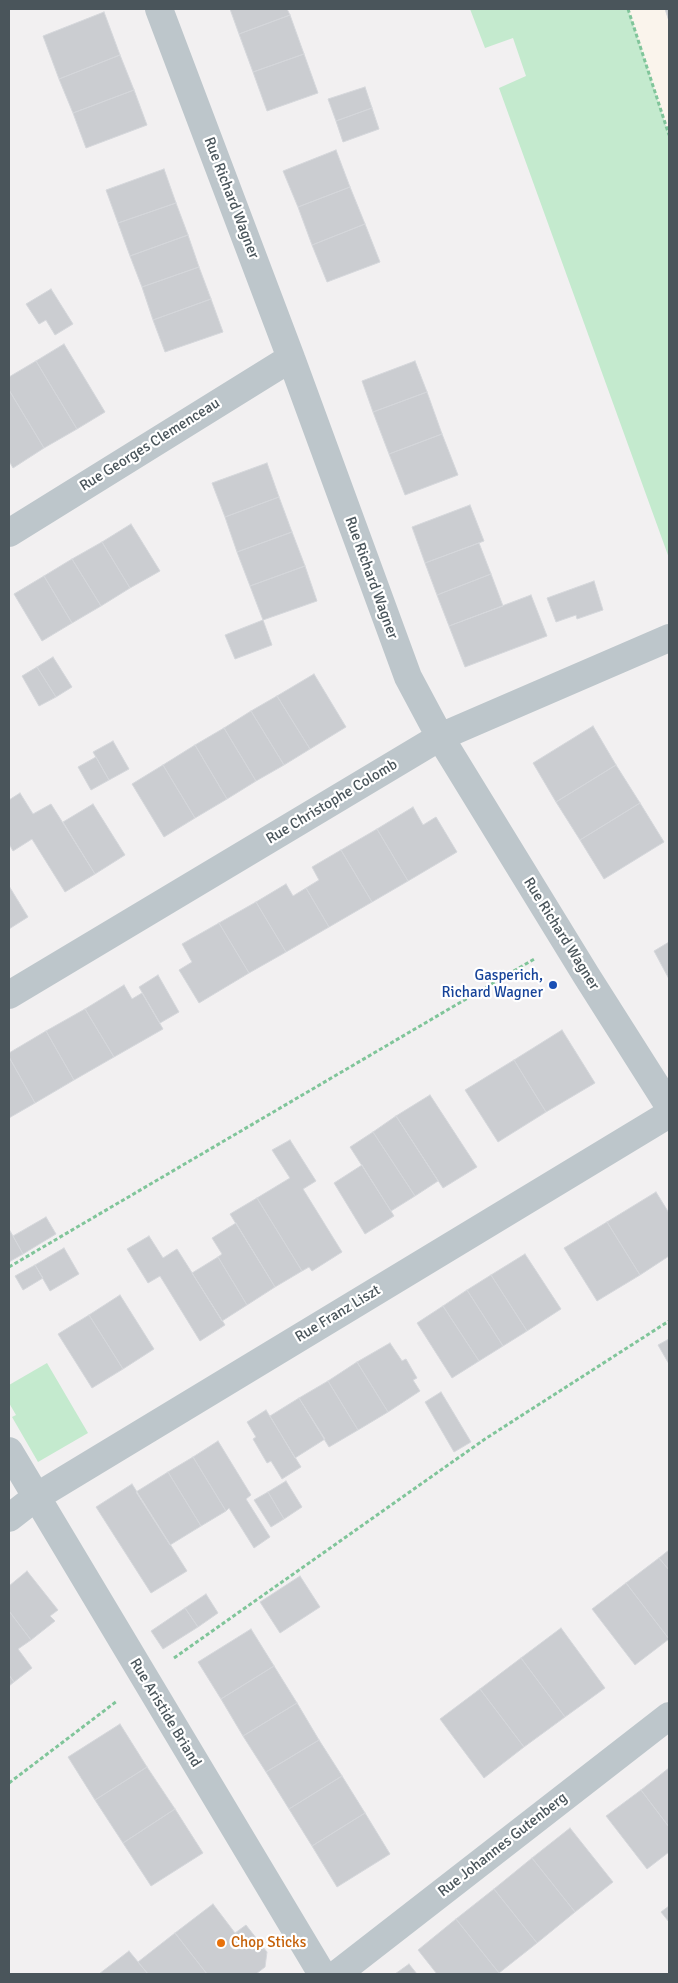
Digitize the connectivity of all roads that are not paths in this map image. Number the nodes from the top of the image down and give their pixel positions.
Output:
1 (159, 9) edge
2 (291, 358) junction
3 (9, 533) edge
4 (669, 638) edge
5 (440, 737) junction
6 (9, 995) edge
7 (669, 1106) edge
8 (669, 1114) edge
9 (9, 1451) edge
10 (36, 1496) junction
11 (9, 1518) edge
12 (669, 1716) edge
13 (322, 1974) edge
14 (338, 1974) edge

1 - 2 street, Rue Richard Wagner
2 - 3 street, Rue Georges Clemenceau
2 - 5 street, Rue Richard Wagner
4 - 5 street, Rue Christophe Colomb
5 - 6 street, Rue Christophe Colomb
5 - 7 street, Rue Richard Wagner
8 - 10 street, Rue Franz Liszt
9 - 10 street, Rue Aristide Briand
10 - 11 street, Rue Franz Liszt
10 - 13 street, Rue Aristide Briand
12 - 14 street, Rue Johannes Gutenberg

